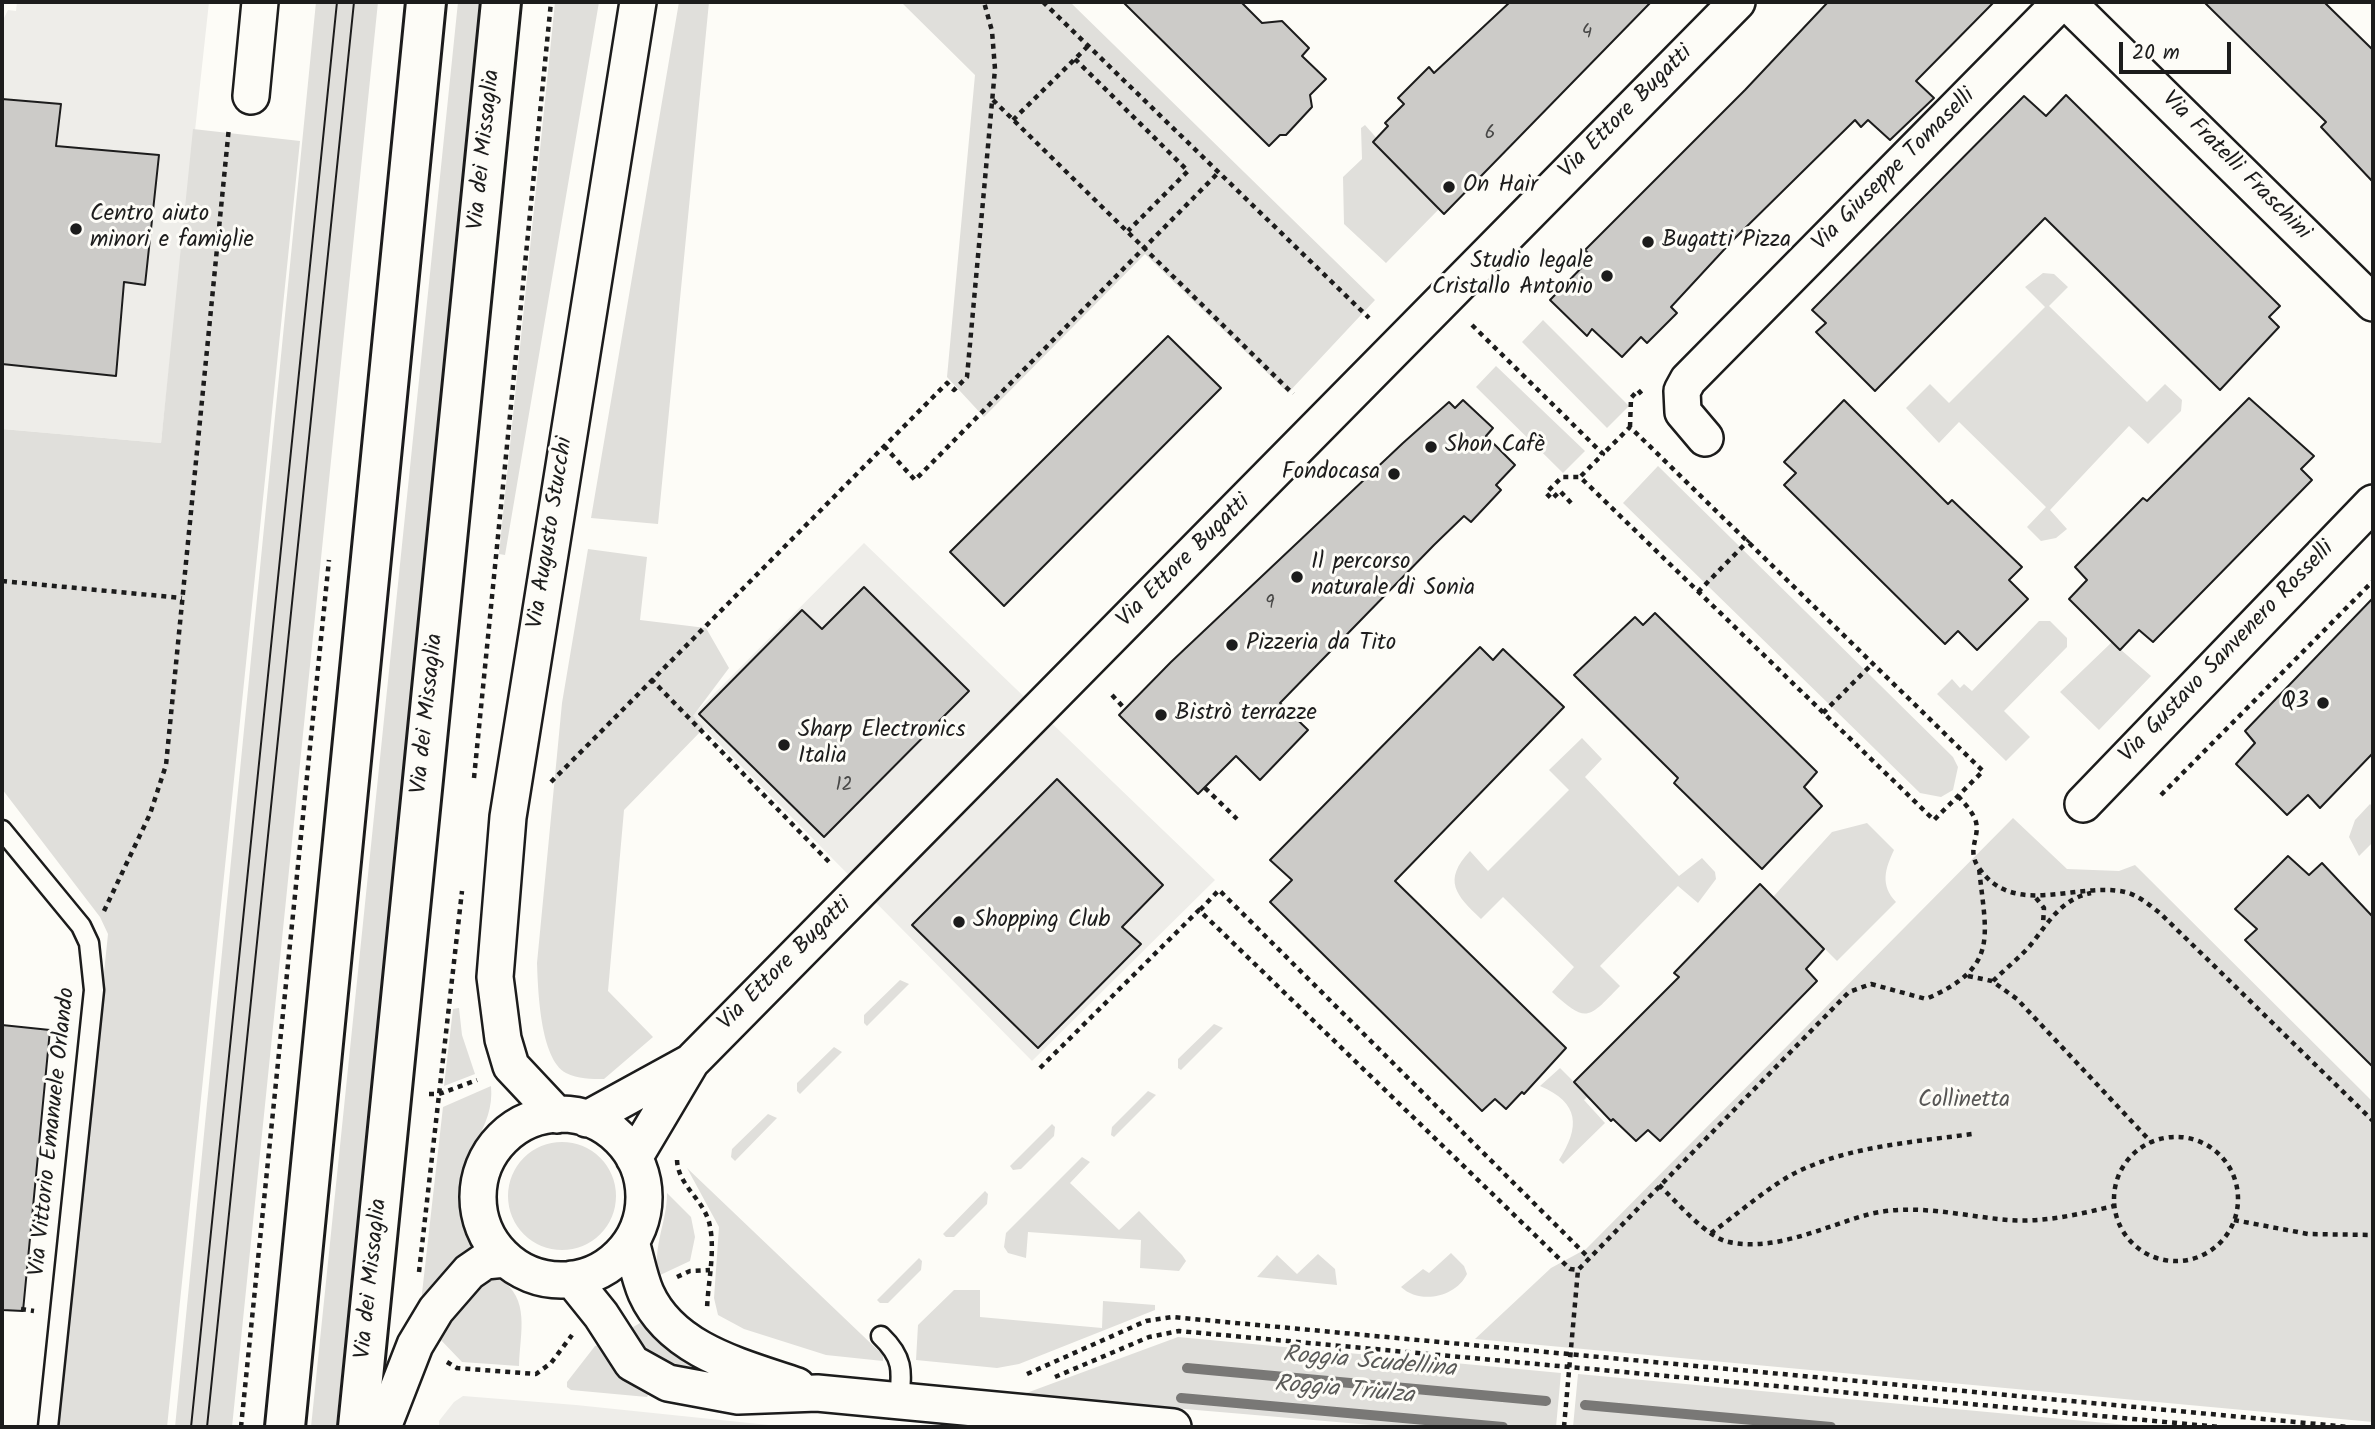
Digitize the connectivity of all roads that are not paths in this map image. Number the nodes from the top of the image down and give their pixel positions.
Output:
1 (260, 2) edge
2 (426, 2) edge
3 (501, 2) edge
4 (638, 2) edge
5 (1737, 2) edge
6 (2061, 2) edge
7 (2067, 2) edge
8 (251, 96) dead end
9 (2373, 303) edge
10 (1705, 438) dead end
11 (2373, 503) edge
12 (2083, 804) dead end
13 (2, 830) edge
14 (691, 1062) junction
15 (498, 1072) junction
16 (572, 1117) junction
17 (502, 1139) junction
18 (634, 1158) junction
19 (631, 1242) junction
20 (505, 1259) junction
21 (572, 1279) junction
22 (881, 1336) dead end
23 (817, 1393) junction
24 (899, 1401) junction
25 (48, 1427) edge
26 (285, 1427) edge
27 (358, 1427) edge
28 (383, 1427) edge
29 (1173, 1427) edge

1 - 8 street
2 - 26 main road
3 - 27 main road, Via dei Missaglia
4 - 15 street, Via Augusto Stucchi
5 - 14 street, Via Ettore Bugatti
6 - 10 street, Via Giuseppe Tomaselli
7 - 9 street, Via Fratelli Fraschini
11 - 12 street, Via Gustavo Sanvenero Rosselli
13 - 25 lane, Via Vittorio Emanuele Orlando
14 - 16 street, Via Ettore Bugatti
14 - 18 street, Via Ettore Bugatti
15 - 16 street, Via Augusto Stucchi
15 - 17 street, Via Augusto Stucchi
16 - 17 street, Via Augusto Stucchi
16 - 18 street, Via Augusto Stucchi
17 - 20 street, Via Augusto Stucchi
18 - 19 street, Via Augusto Stucchi
19 - 21 street, Via Augusto Stucchi
19 - 23 street
20 - 21 street, Via Augusto Stucchi
20 - 28 street
21 - 23 street
22 - 24 lane
23 - 24 street
24 - 29 street

